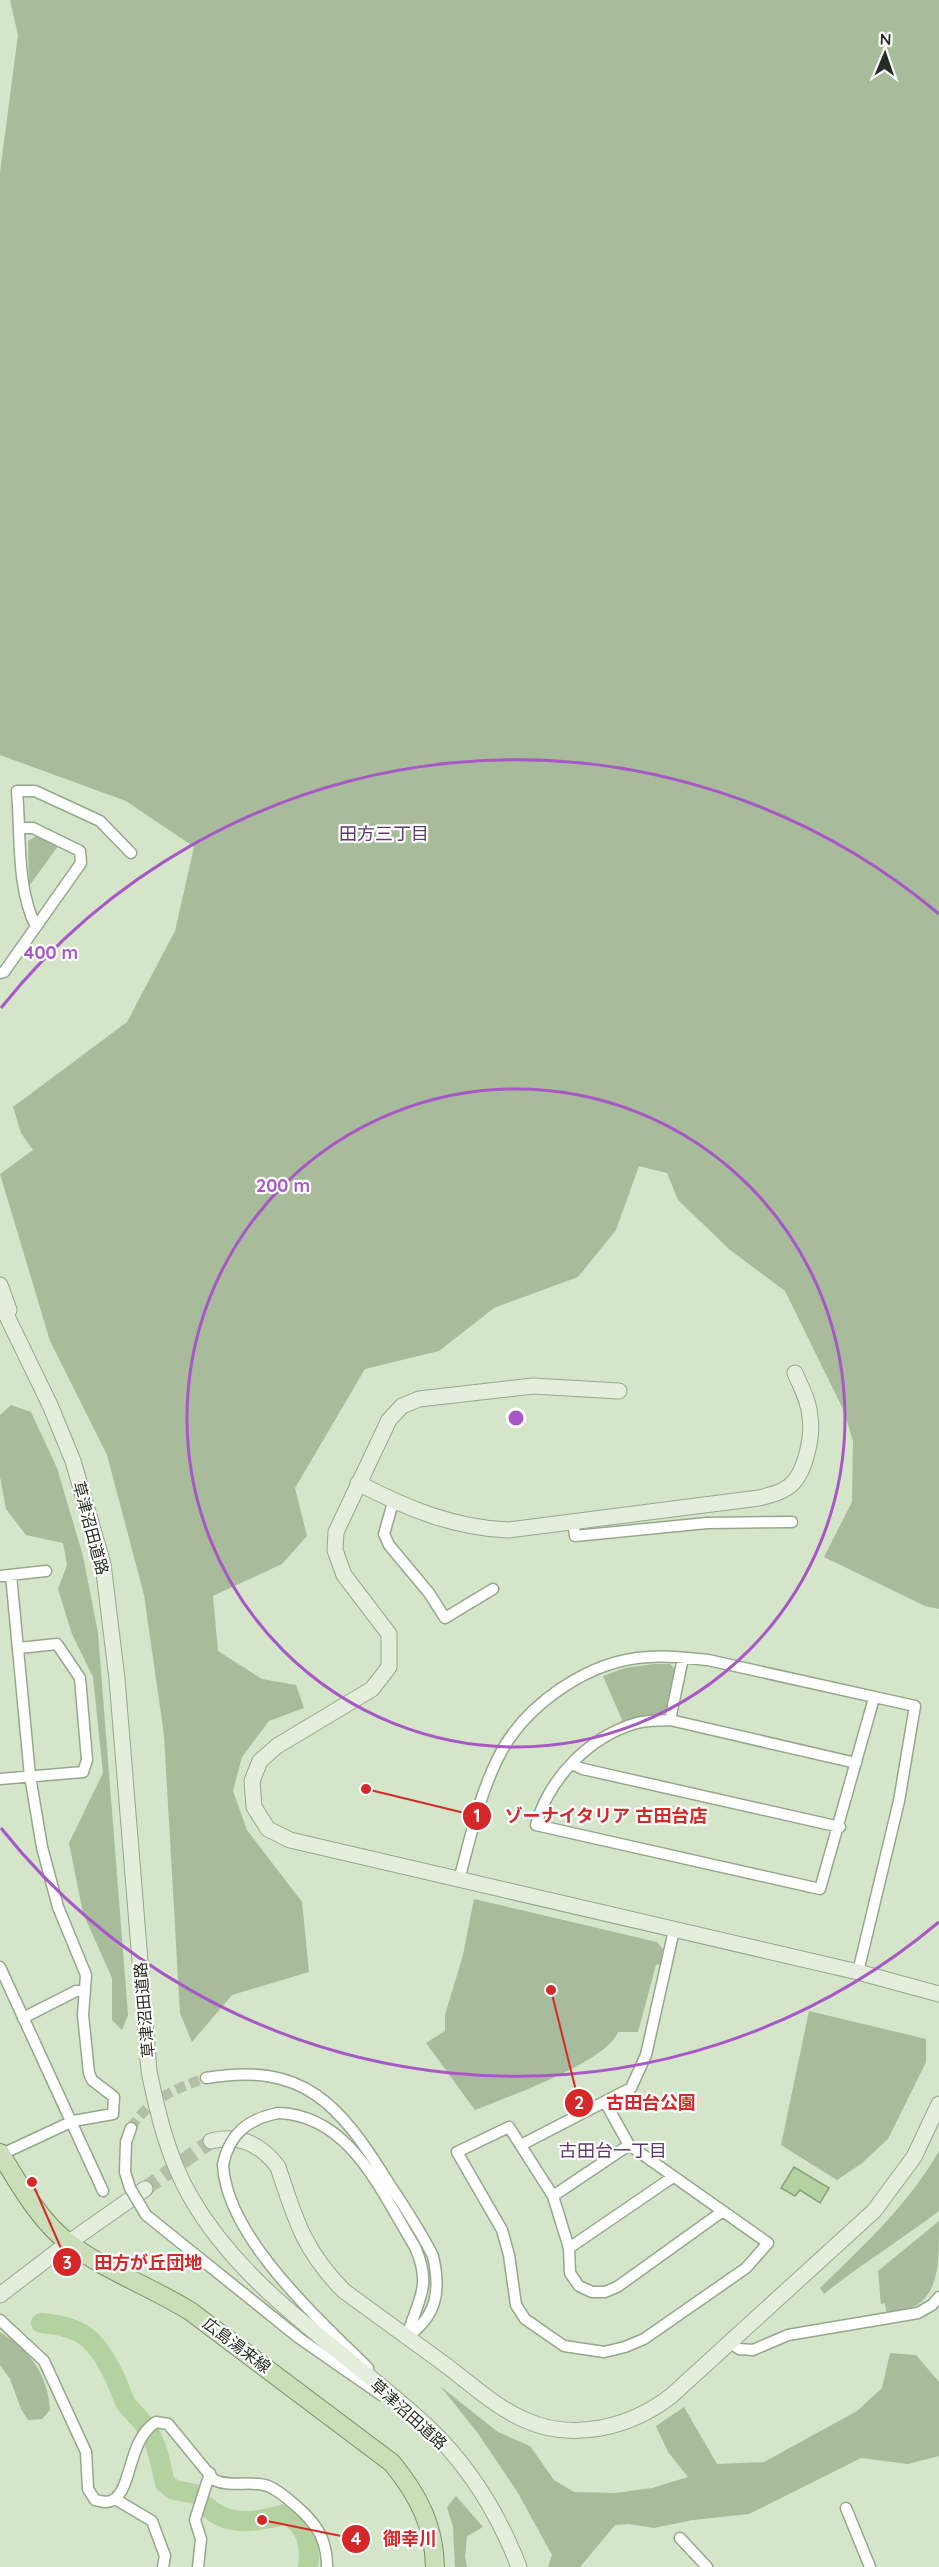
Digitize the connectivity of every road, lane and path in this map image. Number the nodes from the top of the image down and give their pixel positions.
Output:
1 (20, 828) junction
2 (131, 853) dead end
3 (36, 927) junction
4 (0, 973) edge
5 (0, 1285) edge
6 (0, 1302) edge
7 (17, 1333) junction
8 (795, 1373) dead end
9 (619, 1391) dead end
10 (358, 1484) junction
11 (394, 1499) junction
12 (573, 1521) junction
13 (792, 1522) dead end
14 (46, 1571) dead end
15 (6, 1576) edge
16 (493, 1589) dead end
17 (19, 1648) junction
18 (683, 1658) junction
19 (874, 1698) junction
20 (670, 1720) junction
21 (856, 1763) junction
22 (572, 1764) junction
23 (30, 1776) junction
24 (0, 1779) edge
25 (840, 1827) junction
26 (459, 1880) junction
27 (674, 1930) junction
28 (0, 1967) edge
29 (858, 1972) junction
30 (84, 1991) junction
31 (939, 1994) edge
32 (23, 2018) junction
33 (206, 2078) tunnel mouth
34 (605, 2102) junction
35 (939, 2103) edge
36 (73, 2121) junction
37 (131, 2128) tunnel mouth
38 (211, 2141) tunnel mouth
39 (521, 2145) junction
40 (629, 2145) junction
41 (0, 2154) edge
42 (673, 2177) junction
43 (145, 2189) tunnel mouth
44 (103, 2191) dead end
45 (553, 2196) junction
46 (723, 2211) junction
47 (68, 2243) junction
48 (569, 2248) junction
49 (0, 2295) edge
50 (939, 2297) edge
51 (0, 2320) edge
52 (407, 2337) junction
53 (729, 2342) junction
54 (428, 2427) junction
55 (210, 2473) junction
56 (115, 2499) junction
57 (846, 2508) dead end
58 (680, 2538) dead end
59 (163, 2567) edge
60 (198, 2567) edge
61 (327, 2567) edge
62 (435, 2567) edge
63 (519, 2567) edge
64 (707, 2567) edge
65 (870, 2567) edge

1 - 2 street
1 - 3 street
1 - 3 street
3 - 4 street
5 - 7 street
6 - 7 street
7 - 54 street, 草津沼田道路
8 - 12 street
9 - 10 street
10 - 11 street
10 - 26 street
11 - 12 street
11 - 16 street
12 - 13 street
14 - 15 street
15 - 17 street
17 - 23 street
17 - 23 street
18 - 19 street
18 - 20 street
18 - 26 street
19 - 21 street
19 - 29 street
20 - 21 street
20 - 22 street
21 - 25 street
22 - 25 street
22 - 25 street
23 - 24 street
23 - 30 street
26 - 27 street
27 - 29 street
27 - 34 street
28 - 32 street
29 - 31 street
30 - 32 street
30 - 36 street
32 - 36 street
33 - 52 street
34 - 39 street
34 - 40 street
35 - 53 street
36 - 41 street
36 - 44 street
37 - 54 street, bridge
38 - 52 street
39 - 45 street
39 - 46 street
40 - 42 street
40 - 45 street
41 - 47 main road, 広島湯来線
42 - 46 street
42 - 48 street
43 - 47 street
45 - 48 street
46 - 48 street
47 - 49 street
47 - 62 main road, 広島湯来線
50 - 53 street
51 - 56 street
52 - 53 street
52 - 54 street, bridge
54 - 63 street, 草津沼田道路
55 - 56 street
55 - 60 street
55 - 61 street
56 - 59 street
57 - 65 street
58 - 64 street

